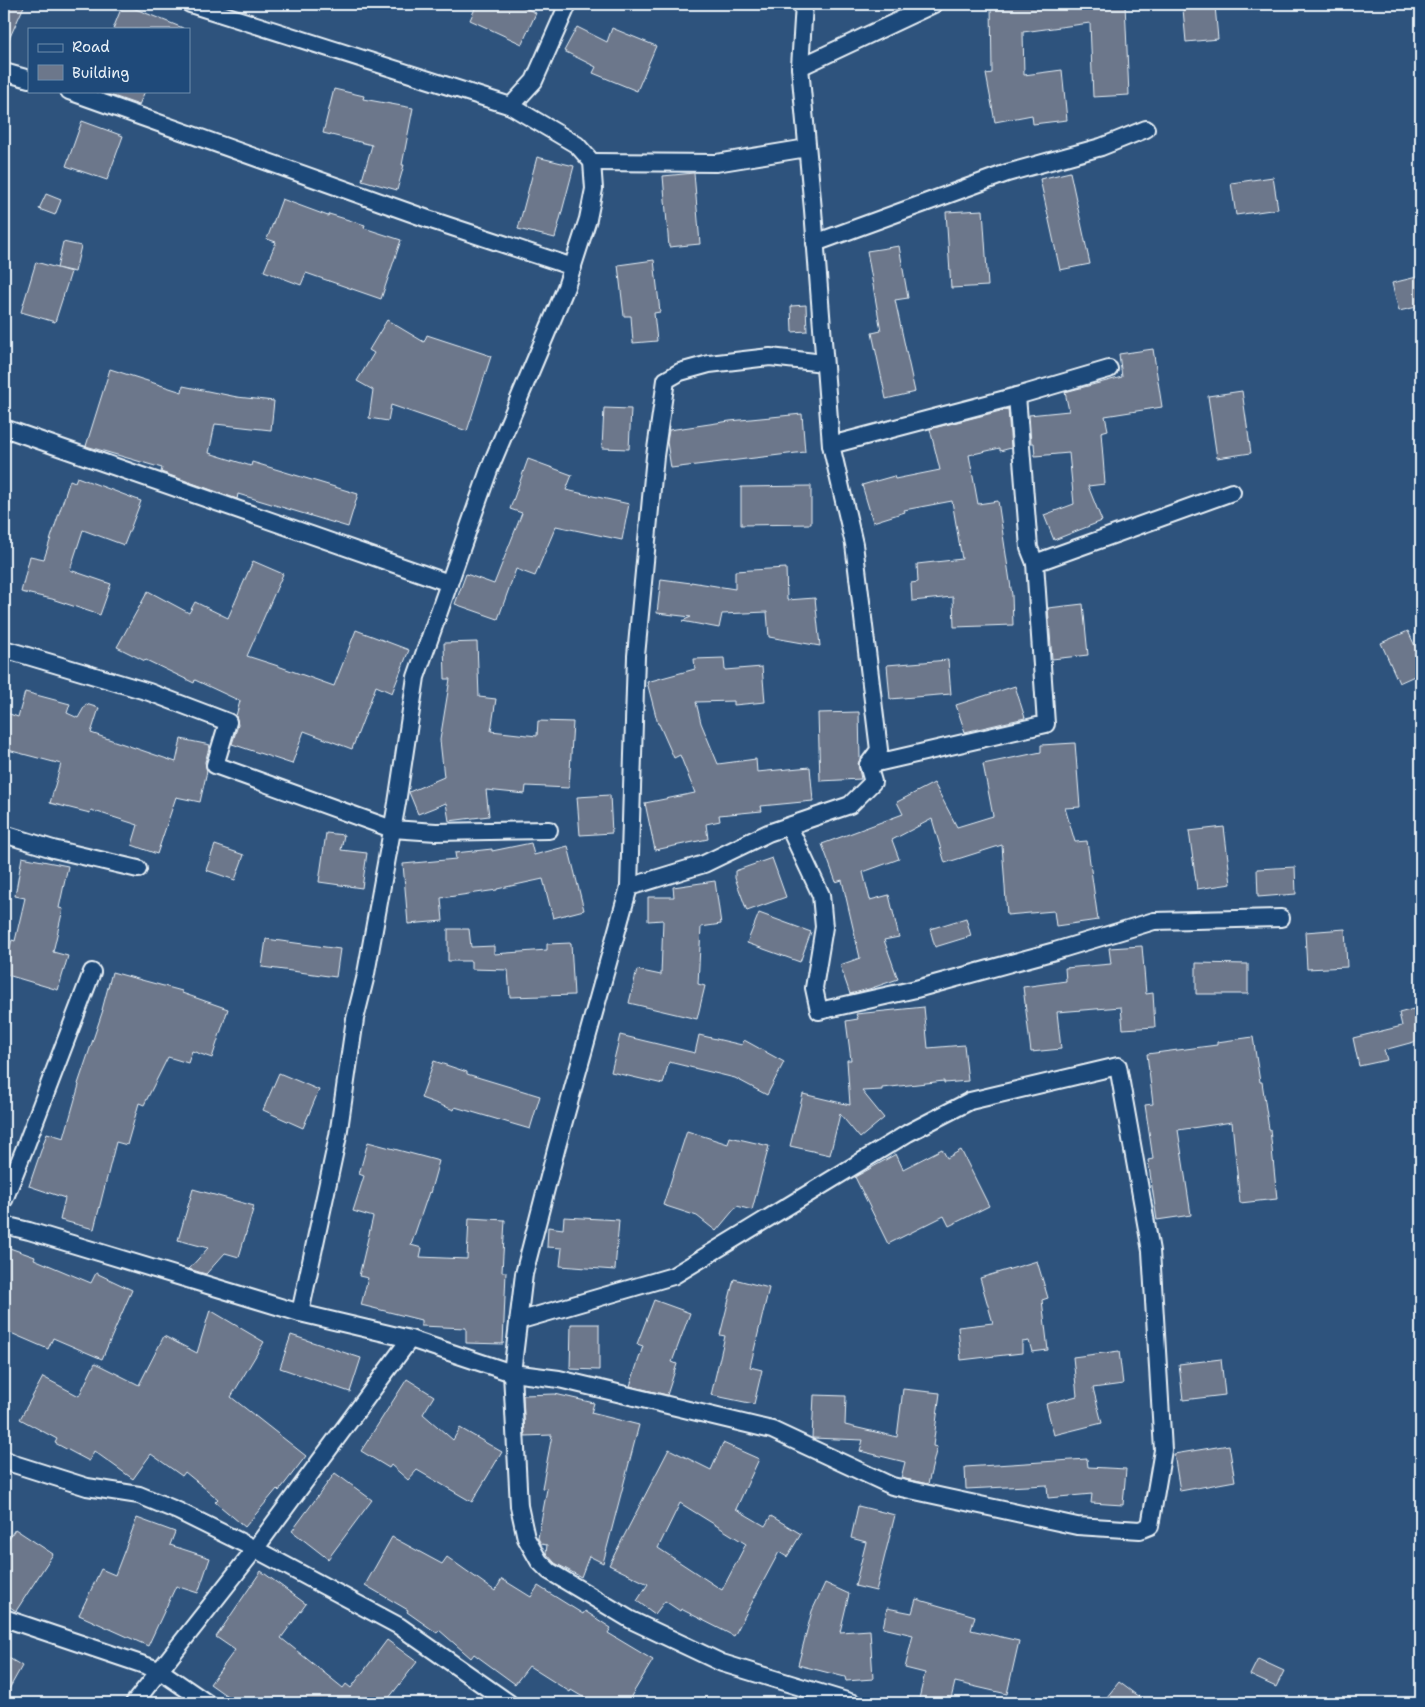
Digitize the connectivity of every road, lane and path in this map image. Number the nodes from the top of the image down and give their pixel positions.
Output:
1 (190, 4) edge
2 (568, 4) edge
3 (804, 4) edge
4 (934, 4) edge
5 (800, 67) junction
6 (4, 72) edge
7 (28, 79) edge
8 (72, 92) edge
9 (511, 106) junction
10 (1146, 128) dead end
11 (807, 148) junction
12 (592, 162) junction
13 (815, 243) junction
14 (573, 267) junction
15 (824, 363) junction
16 (1109, 369) dead end
17 (1016, 396) junction
18 (4, 428) edge
19 (831, 445) junction
20 (1232, 492) dead end
21 (1035, 563) junction
22 (449, 583) junction
23 (4, 649) edge
24 (868, 765) junction
25 (789, 827) junction
26 (392, 829) junction
27 (549, 830) dead end
28 (4, 834) edge
29 (138, 870) dead end
30 (629, 887) junction
31 (1281, 918) dead end
32 (92, 972) dead end
33 (4, 1200) edge
34 (4, 1225) edge
35 (300, 1313) junction
36 (518, 1321) junction
37 (410, 1340) junction
38 (512, 1373) junction
39 (4, 1459) edge
40 (255, 1548) junction
41 (4, 1618) edge
42 (159, 1670) junction
43 (134, 1703) edge
44 (207, 1703) edge
45 (510, 1703) edge
46 (853, 1703) edge

1 - 9 street
2 - 9 street
3 - 5 street
4 - 5 street
5 - 11 street
6 - 7 street
8 - 14 street
9 - 12 street
10 - 13 street
11 - 12 street
11 - 13 street
12 - 14 street
13 - 15 street
14 - 22 street
15 - 19 street
15 - 30 street
16 - 17 street
17 - 19 street
17 - 21 street
18 - 22 street
19 - 24 street
20 - 21 street
21 - 24 street
22 - 26 street
23 - 26 street
24 - 25 street
25 - 30 street
25 - 31 street
26 - 27 street
26 - 35 street
28 - 29 street
30 - 36 street
32 - 33 street
34 - 35 street
35 - 37 street
36 - 38 street
36 - 38 street
37 - 38 street
37 - 40 street
38 - 46 street
39 - 40 street
40 - 42 street
40 - 45 street
41 - 42 street
42 - 43 street
42 - 44 street

